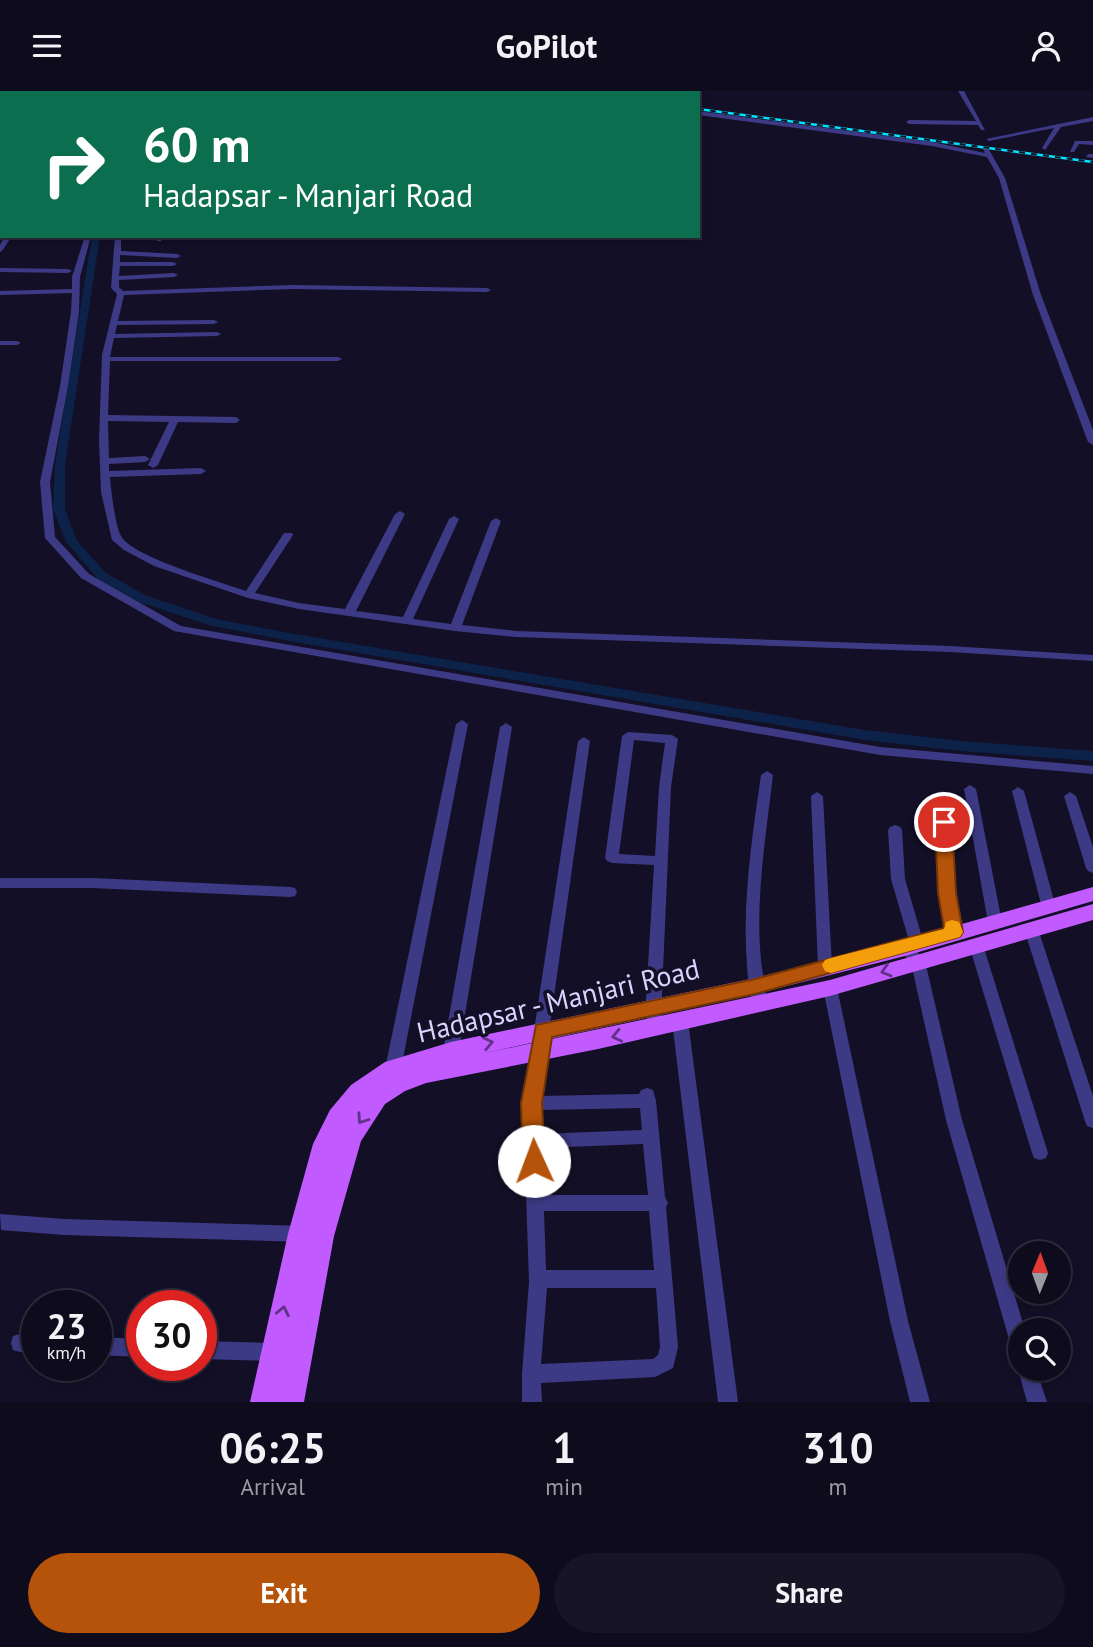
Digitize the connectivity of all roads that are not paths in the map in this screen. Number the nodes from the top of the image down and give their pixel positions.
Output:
1 (961, 91) edge
2 (700, 113) edge
3 (1093, 119) edge
4 (1083, 120) junction
5 (909, 122) dead end
6 (979, 123) junction
7 (1059, 125) junction
8 (1024, 132) junction
9 (1081, 142) junction
10 (1018, 143) dead end
11 (1093, 143) edge
12 (988, 147) junction
13 (1045, 148) dead end
14 (1072, 151) dead end
15 (87, 238) edge
16 (118, 238) edge
17 (116, 253) junction
18 (177, 256) dead end
19 (115, 264) junction
20 (173, 264) dead end
21 (0, 270) edge
22 (68, 271) dead end
23 (174, 275) dead end
24 (115, 278) junction
25 (487, 290) dead end
26 (75, 291) junction
27 (0, 293) edge
28 (121, 293) junction
29 (214, 322) dead end
30 (113, 323) junction
31 (158, 323) junction
32 (217, 334) dead end
33 (153, 335) junction
34 (110, 336) junction
35 (0, 343) edge
36 (17, 343) dead end
37 (106, 359) junction
38 (338, 359) dead end
39 (104, 418) junction
40 (175, 418) junction
41 (236, 420) dead end
42 (1093, 442) edge
43 (104, 461) junction
44 (201, 471) dead end
45 (105, 474) junction
46 (400, 514) dead end
47 (454, 519) dead end
48 (496, 521) dead end
49 (288, 535) dead end
50 (248, 596) junction
51 (350, 611) junction
52 (407, 621) junction
53 (455, 628) junction
54 (1093, 658) edge
55 (461, 725) dead end
56 (506, 727) dead end
57 (584, 741) dead end
58 (1093, 770) edge
59 (767, 775) dead end
60 (970, 789) dead end
61 (1018, 791) dead end
62 (942, 795) dead end
63 (817, 796) dead end
64 (1070, 796) dead end
65 (895, 830) dead end
66 (661, 862) junction
67 (1093, 868) edge
68 (0, 883) edge
69 (290, 892) dead end
70 (1093, 894) edge
71 (1049, 908) junction
72 (1093, 912) edge
73 (995, 922) junction
74 (1031, 929) junction
75 (954, 932) junction
76 (976, 945) junction
77 (913, 951) junction
78 (828, 977) junction
79 (757, 995) junction
80 (653, 1019) junction
81 (680, 1021) junction
82 (542, 1041) junction
83 (451, 1051) junction
84 (393, 1069) junction
85 (531, 1103) junction
86 (1093, 1121) edge
87 (652, 1137) junction
88 (534, 1140) junction
89 (1040, 1153) dead end
90 (535, 1203) junction
91 (659, 1203) junction
92 (1, 1222) edge
93 (311, 1235) junction
94 (537, 1279) junction
95 (664, 1279) junction
96 (1012, 1318) edge
97 (217, 1350) edge
98 (274, 1352) junction
99 (531, 1374) junction
100 (1031, 1381) edge
101 (264, 1402) edge
102 (290, 1402) edge
103 (532, 1402) edge
104 (728, 1402) edge
105 (920, 1402) edge
106 (1037, 1402) edge

1 - 6 street
2 - 12 street
3 - 4 street
4 - 7 street
4 - 9 street
5 - 6 street
6 - 12 street
7 - 8 street
7 - 13 street
8 - 10 street
8 - 12 street
9 - 11 street
9 - 14 street
12 - 42 street
15 - 26 street
16 - 17 street
17 - 18 street
17 - 19 street
19 - 20 street
19 - 24 street
21 - 22 street
23 - 24 street
24 - 28 street
25 - 28 street
26 - 27 street
26 - 58 street
28 - 30 street
29 - 31 street
30 - 31 street
30 - 34 street
31 - 33 street
32 - 33 street
33 - 34 street
34 - 37 street
35 - 36 street
37 - 38 street
37 - 39 street
39 - 40 street
39 - 43 street
40 - 41 street
40 - 43 street
43 - 45 street
44 - 45 street
45 - 50 street
46 - 51 street
47 - 52 street
48 - 53 street
49 - 50 street
50 - 51 street
51 - 52 street
52 - 53 street
53 - 54 street
55 - 84 street
56 - 83 street
57 - 82 street
59 - 79 street
60 - 73 street
61 - 71 street
62 - 75 street
63 - 78 street
64 - 67 street
65 - 77 street
66 - 66 street
66 - 80 street
68 - 69 street
70 - 71 main road, Hadapsar - Manjari Road
71 - 73 main road, Hadapsar - Manjari Road
72 - 74 main road, Hadapsar - Manjari Road
73 - 75 main road, Hadapsar - Manjari Road
74 - 76 main road, Hadapsar - Manjari Road
74 - 86 street
75 - 77 main road, Hadapsar - Manjari Road
76 - 77 main road, Hadapsar - Manjari Road
76 - 89 street
77 - 78 main road, Hadapsar - Manjari Road
77 - 96 street
78 - 79 main road, Hadapsar - Manjari Road
78 - 105 street
79 - 80 main road, Hadapsar - Manjari Road
79 - 81 main road, Hadapsar - Manjari Road
80 - 81 main road, Hadapsar - Manjari Road
80 - 82 main road, Hadapsar - Manjari Road
81 - 104 street
83 -> 82 main road, Hadapsar - Manjari Road
82 - 85 street
82 -> 93 main road, Hadapsar - Manjari Road
83 - 84 main road, Hadapsar - Manjari Road
84 - 93 main road, Hadapsar - Manjari Road
85 - 87 street
85 - 88 street
87 - 88 street
87 - 91 street
88 - 90 street
90 - 91 street
90 - 94 street
91 - 95 street
92 - 93 street
98 -> 93 main road, Hadapsar - Manjari Road
93 - 102 main road, Hadapsar - Manjari Road
94 - 95 street
94 - 99 street
95 - 99 street
97 - 98 street
98 - 101 main road, Hadapsar - Manjari Road
99 - 103 street
100 - 106 street

